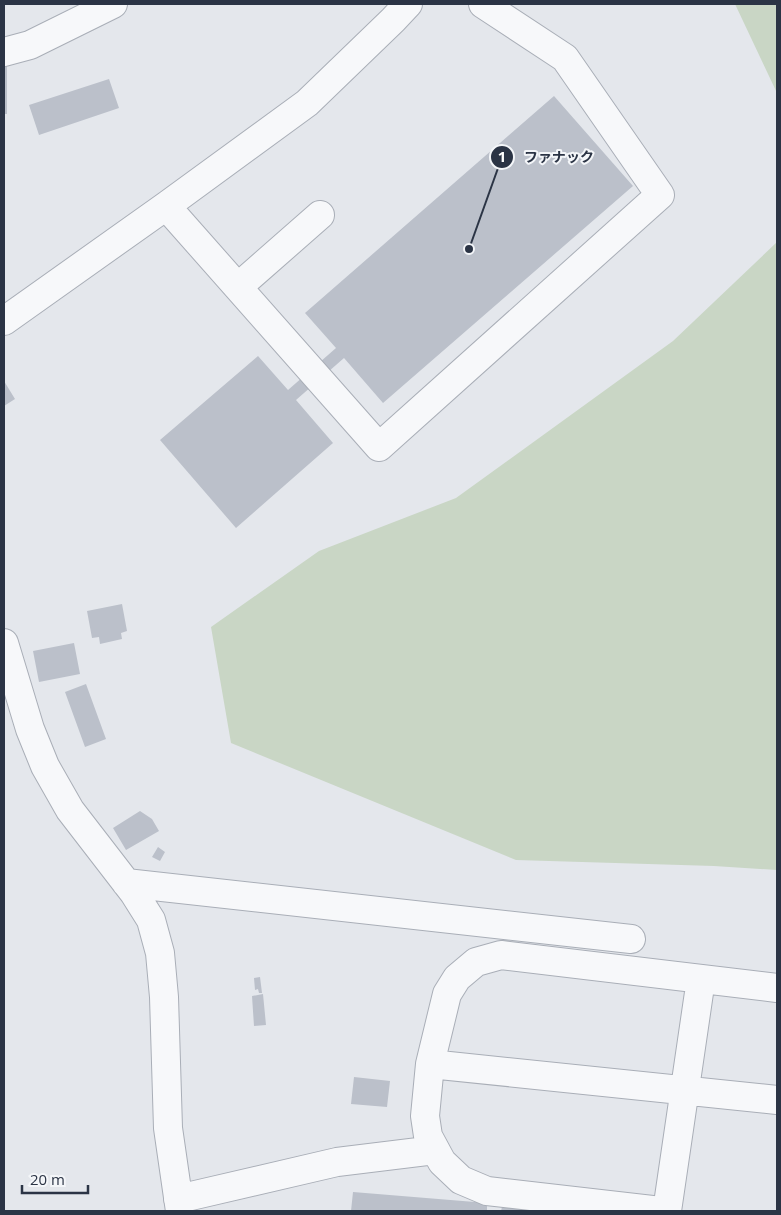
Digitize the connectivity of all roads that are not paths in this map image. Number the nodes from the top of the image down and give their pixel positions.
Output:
1 (113, 4) edge
2 (408, 4) edge
3 (483, 4) edge
4 (4, 52) edge
5 (166, 206) junction
6 (320, 215) dead end
7 (238, 287) junction
8 (4, 321) edge
9 (4, 643) edge
10 (126, 883) junction
11 (631, 939) dead end
12 (701, 979) junction
13 (777, 988) edge
14 (430, 1064) junction
15 (684, 1091) junction
16 (777, 1100) edge
17 (435, 1150) junction
18 (179, 1205) edge
19 (660, 1211) edge
20 (667, 1211) edge

1 - 4 street
2 - 5 street
3 - 7 street
5 - 7 street
5 - 8 street
6 - 7 street
9 - 10 street
10 - 11 street
10 - 18 street
12 - 13 street
12 - 14 street
12 - 15 street
14 - 15 street
14 - 17 street
15 - 16 street
15 - 20 street
17 - 18 street
17 - 19 street

